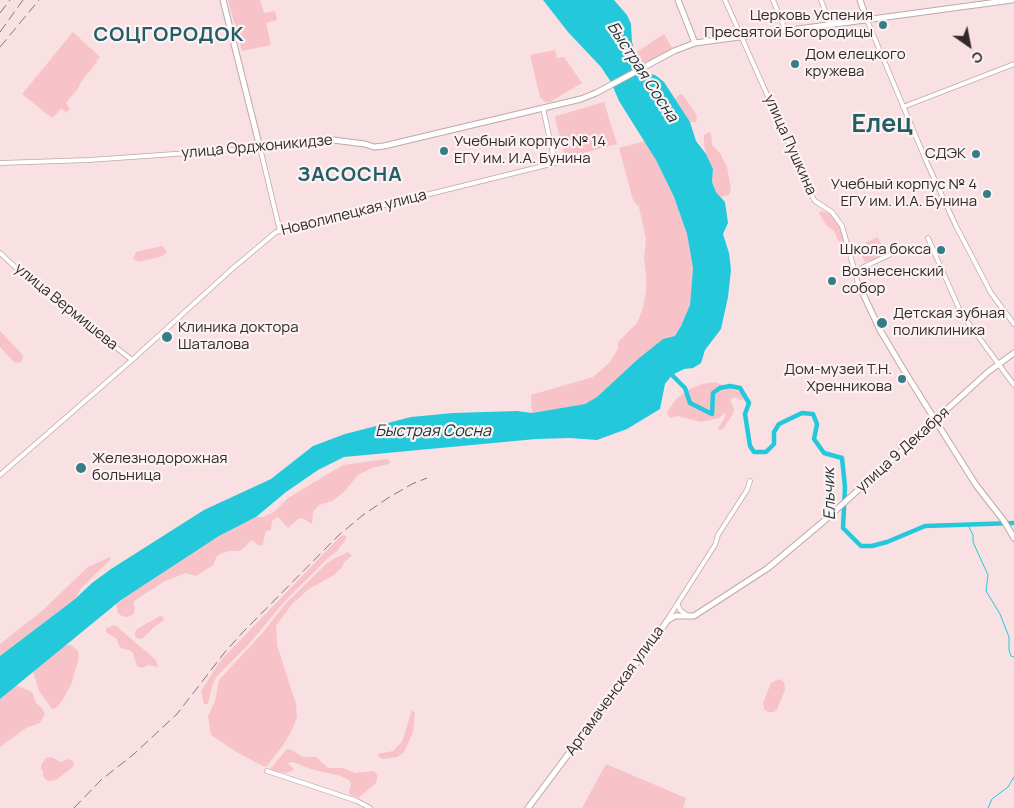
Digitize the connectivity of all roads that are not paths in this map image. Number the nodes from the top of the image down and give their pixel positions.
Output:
1 (223, 0) edge
2 (678, 0) edge
3 (725, 0) edge
4 (773, 0) edge
5 (821, 0) edge
6 (860, 0) edge
7 (1012, 0) edge
8 (867, 20) junction
9 (830, 25) junction
10 (785, 29) junction
11 (741, 36) junction
12 (695, 43) junction
13 (1014, 64) edge
14 (903, 107) junction
15 (543, 108) junction
16 (260, 148) junction
17 (0, 163) edge
18 (280, 230) junction
19 (928, 238) dead end
20 (0, 254) edge
21 (889, 255) dead end
22 (855, 270) junction
23 (858, 284) joint
24 (1014, 324) edge
25 (1014, 353) edge
26 (132, 360) junction
27 (998, 364) junction
28 (1014, 385) edge
29 (936, 420) junction
30 (0, 475) edge
31 (750, 481) dead end
32 (1014, 538) edge
33 (678, 602) junction
34 (691, 616) junction
35 (667, 621) junction
36 (267, 771) dead end
37 (370, 808) edge
38 (528, 808) edge

1 - 16 main road
2 - 12 main road
3 - 11 street, улица Пушкина
4 - 10 street
5 - 9 street
6 - 8 main road
7 - 8 main road, улица Орджоникидзе
8 - 9 main road, улица Орджоникидзе
8 - 14 street
9 - 10 main road, улица Орджоникидзе
10 - 11 main road, улица Орджоникидзе
11 - 12 main road, улица Орджоникидзе
11 - 22 street, улица Пушкина
12 - 15 main road, улица Орджоникидзе
13 - 14 street
14 - 24 street
15 - 16 main road, улица Орджоникидзе
15 - 18 street, Новолипецкая улица
16 - 17 street, улица Орджоникидзе
16 - 18 street
18 - 26 street, Новолипецкая улица
19 - 27 street
20 - 26 street, улица Вермишева
21 - 22 street
22 - 23 street, улица Пушкина
23 - 29 main road
25 - 27 main road, улица 9 Декабря
26 - 30 street, Новолипецкая улица
27 - 28 street
27 - 29 main road, улица 9 Декабря
29 - 32 main road
29 - 34 main road, улица 9 Декабря
31 - 33 street
33 - 34 street
33 - 35 street
34 - 35 main road, Аргамаченская улица
35 - 38 main road, Аргамаченская улица
36 - 37 street

